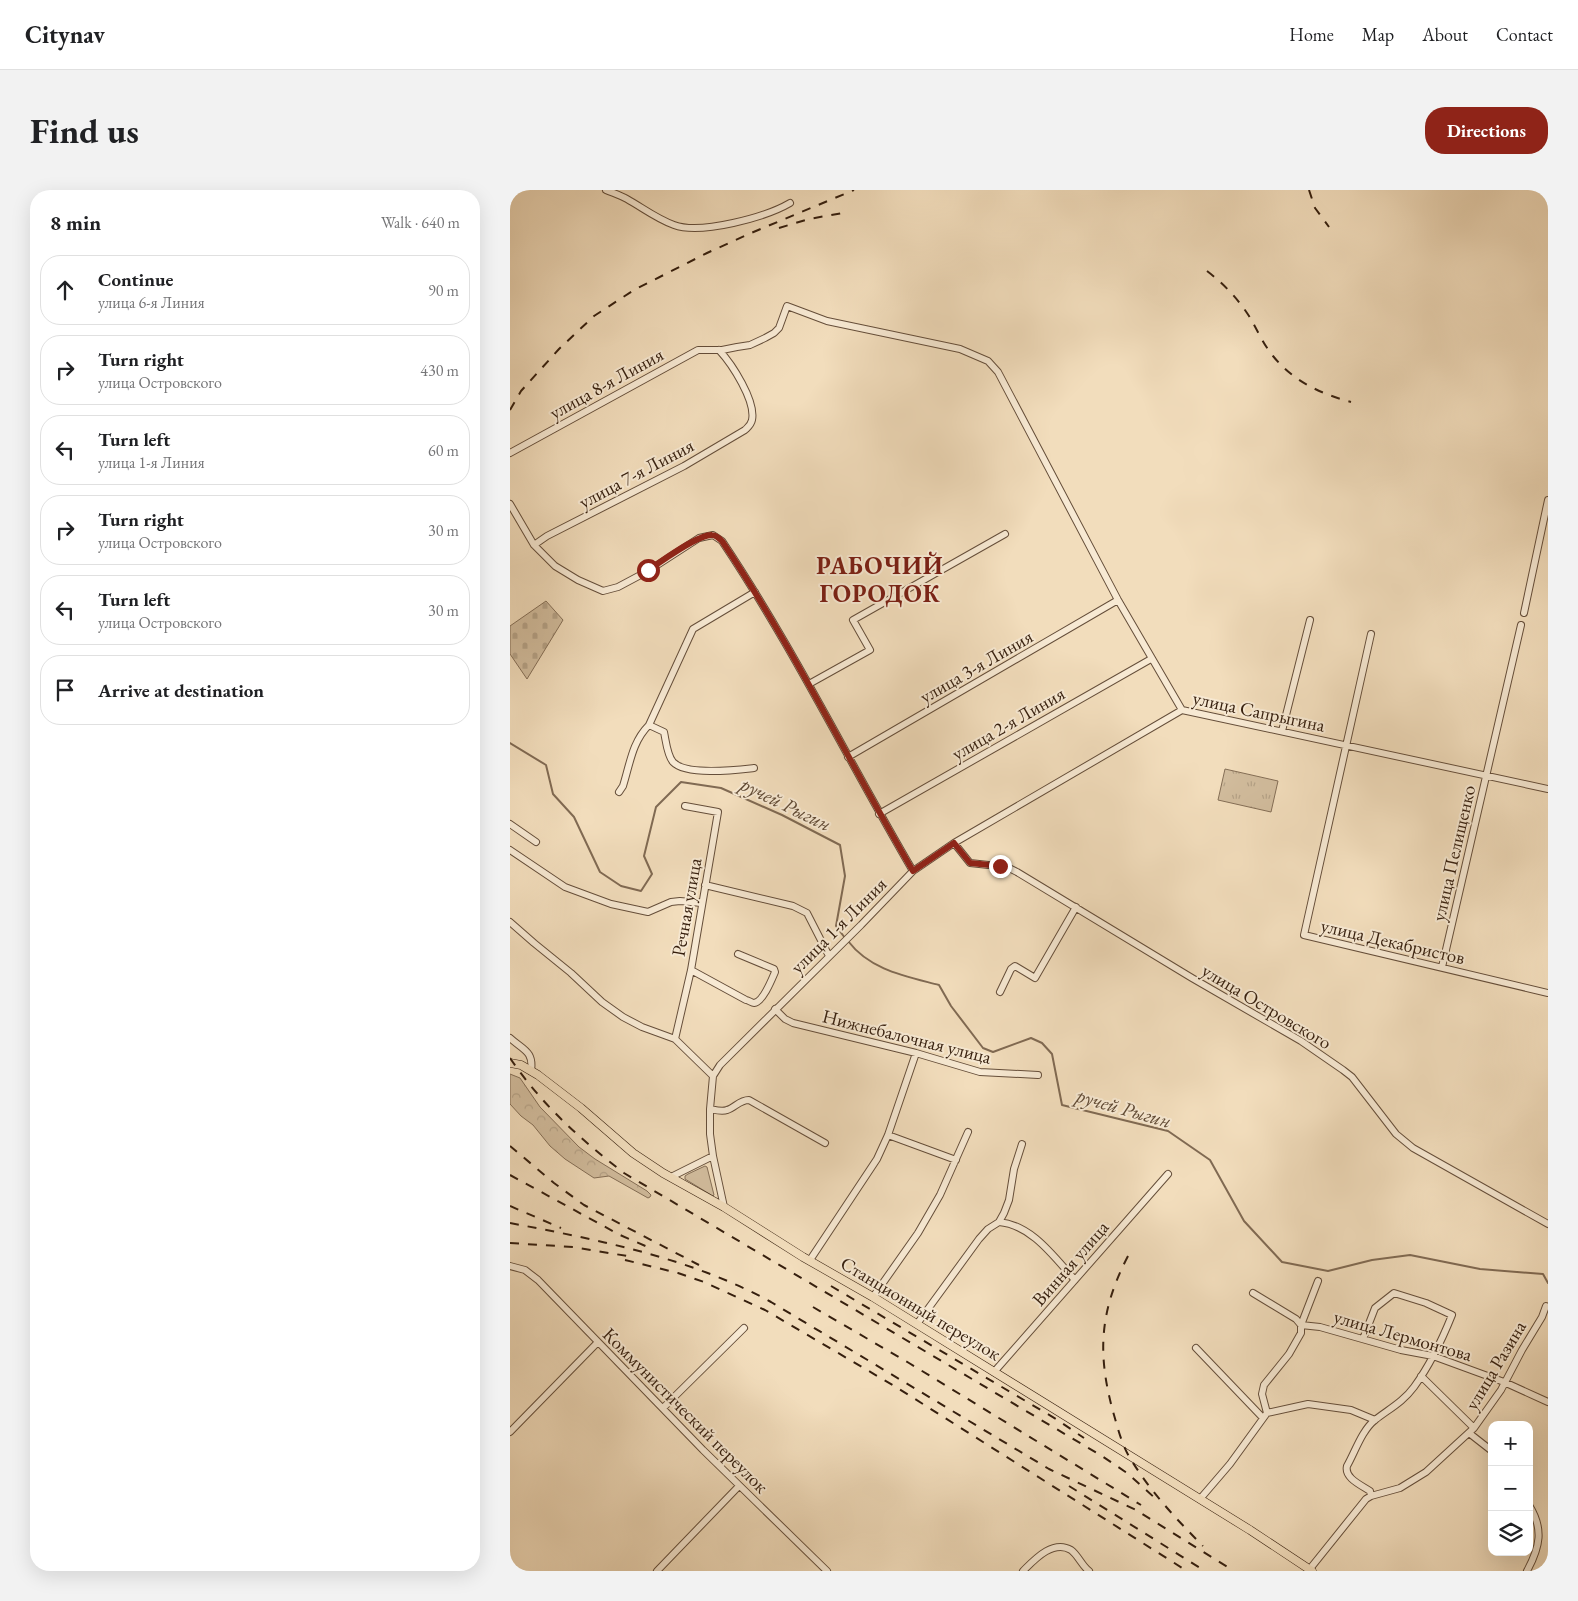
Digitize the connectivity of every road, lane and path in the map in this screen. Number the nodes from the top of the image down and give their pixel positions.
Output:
1 (606, 190) edge
2 (790, 203) dead end
3 (719, 350) junction
4 (1003, 382) joint
5 (510, 453) edge
6 (1548, 500) edge
7 (510, 504) edge
8 (1005, 534) dead end
9 (534, 545) junction
10 (755, 592) junction
11 (1118, 600) junction
12 (1524, 613) dead end
13 (1310, 620) dead end
14 (1521, 625) dead end
15 (1371, 634) dead end
16 (1151, 659) junction
17 (809, 684) junction
18 (1182, 710) junction
19 (649, 724) junction
20 (1282, 731) junction
21 (1346, 745) junction
22 (848, 757) junction
23 (754, 768) dead end
24 (1486, 776) junction
25 (1548, 789) edge
26 (619, 792) dead end
27 (685, 806) dead end
28 (879, 814) junction
29 (510, 824) edge
30 (536, 842) dead end
31 (954, 843) junction
32 (510, 850) edge
33 (913, 871) junction
34 (705, 885) junction
35 (702, 903) junction
36 (1076, 907) junction
37 (510, 922) edge
38 (738, 954) dead end
39 (829, 956) junction
40 (1442, 967) junction
41 (691, 970) junction
42 (1000, 992) dead end
43 (1548, 992) edge
44 (775, 1010) junction
45 (510, 1038) edge
46 (676, 1039) junction
47 (916, 1052) junction
48 (510, 1063) edge
49 (531, 1071) junction
50 (1038, 1075) dead end
51 (713, 1076) junction
52 (710, 1109) junction
53 (968, 1132) dead end
54 (888, 1135) junction
55 (825, 1143) dead end
56 (1022, 1144) dead end
57 (713, 1156) junction
58 (956, 1160) junction
59 (1168, 1174) dead end
60 (671, 1177) junction
61 (724, 1207) junction
62 (999, 1222) junction
63 (1548, 1224) edge
64 (810, 1260) junction
65 (510, 1266) edge
66 (1075, 1280) junction
67 (1318, 1281) dead end
68 (1253, 1293) dead end
69 (873, 1297) junction
70 (1546, 1306) dead end
71 (917, 1324) junction
72 (1301, 1325) junction
73 (744, 1328) dead end
74 (1363, 1338) junction
75 (598, 1342) junction
76 (1196, 1348) dead end
77 (1433, 1356) junction
78 (994, 1372) junction
79 (1421, 1376) junction
80 (1504, 1382) junction
81 (1548, 1402) edge
82 (663, 1408) junction
83 (1265, 1416) junction
84 (1374, 1420) junction
85 (1472, 1431) junction
86 (510, 1432) edge
87 (1488, 1447) edge
88 (739, 1486) junction
89 (1371, 1496) junction
90 (1200, 1499) junction
91 (1532, 1511) edge
92 (1311, 1570) edge
93 (657, 1571) edge
94 (827, 1571) edge
95 (1023, 1571) edge
96 (1089, 1571) edge
97 (1527, 1571) edge

1 - 2 street
3 - 4 street, улица 8-я Линия
3 - 5 street, улица 8-я Линия
3 - 9 street, улица 7-я Линия
4 - 11 street, улица Сапрыгина
6 - 12 street
7 - 9 street
8 - 17 street
9 - 10 street
10 - 17 street
10 - 19 street
11 - 16 street, улица Сапрыгина
11 - 22 street, улица 3-я Линия
13 - 20 street
14 - 24 street, улица Пелищенко
15 - 21 street
16 - 18 street, улица Сапрыгина
16 - 28 street, улица 2-я Линия
17 - 22 street
18 - 20 street, улица Сапрыгина
18 - 31 street, улица 1-я Линия
19 - 23 street
19 - 26 street
20 - 21 street, улица Сапрыгина
21 - 24 street, улица Сапрыгина
21 - 40 street, улица Декабристов
22 - 28 street
24 - 25 street, улица Сапрыгина
24 - 40 street, улица Пелищенко
27 - 34 street, Речная улица
28 - 33 street
29 - 30 street
31 - 33 street, улица 1-я Линия
31 - 36 street, улица Островского
32 - 35 street
33 - 39 street, улица 1-я Линия
34 - 35 street, Речная улица
34 - 39 street
35 - 41 street, Речная улица
36 - 42 street
36 - 63 street, улица Островского
37 - 46 street
38 - 41 street
39 - 44 street, улица 1-я Линия
40 - 43 street, улица Декабристов
41 - 46 street, Речная улица
44 - 47 street, Нижнебалочная улица
44 - 51 street, улица 1-я Линия
45 - 49 street
46 - 51 street
47 - 50 street, Нижнебалочная улица
47 - 54 street
48 - 49 main road, Станционный переулок
49 - 60 main road, Станционный переулок
51 - 52 street
52 - 55 street
52 - 57 street
53 - 58 street
54 - 58 street
54 - 64 street
56 - 62 street
57 - 60 street
57 - 61 street
58 - 69 street
59 - 66 street, Винная улица
60 - 61 main road, Станционный переулок
61 - 64 main road, Станционный переулок
62 - 66 street
62 - 71 street
64 - 69 main road, Станционный переулок
65 - 75 street, Коммунистический переулок
66 - 78 street, Винная улица
67 - 72 street
68 - 72 street, улица Лермонтова
69 - 71 main road, Станционный переулок
70 - 80 street, улица Разина
71 - 78 main road, Станционный переулок
72 - 74 street, улица Лермонтова
72 - 83 street
73 - 82 street
74 - 77 street, улица Лермонтова
74 - 77 street
75 - 82 street, Коммунистический переулок
75 - 86 street
76 - 83 street
77 - 79 street
77 - 80 street, улица Лермонтова
78 - 90 main road, Станционный переулок
79 - 84 street
79 - 85 street
80 - 81 street, улица Лермонтова
80 - 85 street, улица Разина
82 - 88 street, Коммунистический переулок
83 - 84 street
83 - 90 street
84 - 89 street
85 - 87 street
85 - 89 street, улица Разина
88 - 93 street
88 - 94 street, Коммунистический переулок
89 - 92 street
90 - 92 main road, Станционный переулок
91 - 97 street
95 - 96 street

